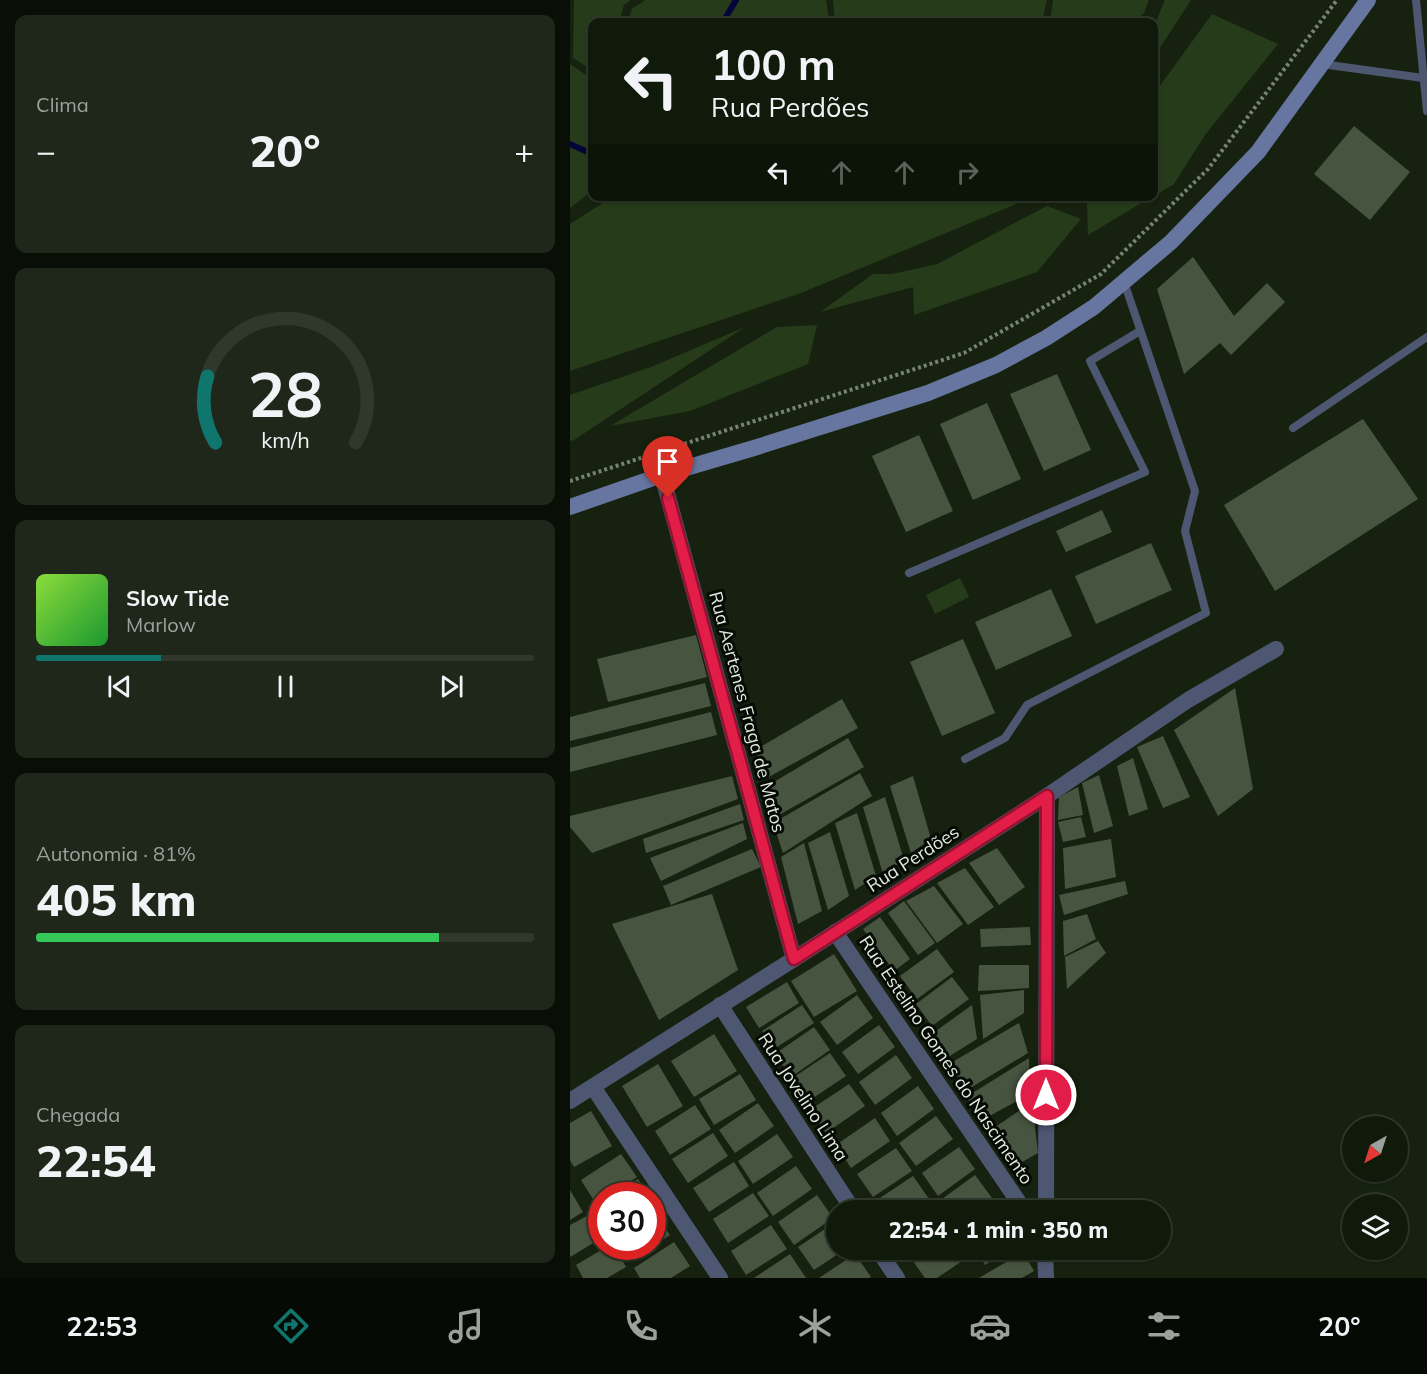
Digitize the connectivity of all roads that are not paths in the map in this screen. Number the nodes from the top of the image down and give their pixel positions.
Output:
1 (1368, 0) edge
2 (1416, 0) edge
3 (1322, 64) junction
4 (1423, 78) junction
5 (1427, 111) edge
6 (1124, 282) junction
7 (1140, 331) junction
8 (1427, 337) edge
9 (1293, 428) dead end
10 (662, 475) junction
11 (570, 507) edge
12 (909, 573) dead end
13 (1276, 649) dead end
14 (965, 759) dead end
15 (1047, 796) junction
16 (835, 932) junction
17 (794, 959) junction
18 (720, 1005) junction
19 (593, 1087) junction
20 (570, 1101) edge
21 (847, 1200) edge
22 (1017, 1200) edge
23 (1046, 1200) edge
24 (885, 1260) edge
25 (1046, 1260) edge
26 (720, 1278) edge
27 (897, 1278) edge
28 (1046, 1278) edge

1 - 3 main road
2 - 4 lane
3 - 4 lane
3 - 6 main road
4 - 5 lane
6 - 7 lane
6 - 10 main road
7 - 12 lane
7 - 14 lane
8 - 9 lane
10 - 11 main road
10 - 17 street, Rua Aertenes Fraga de Matos
13 - 15 street, Rua Perdões
15 - 16 street, Rua Perdões
15 - 23 street
16 - 17 street, Rua Perdões
16 - 22 street, Rua Estelino Gomes do Nascimento
17 - 18 street, Rua Perdões
18 - 19 street, Rua Perdões
18 - 21 street, Rua Jovelino Lima
19 - 20 street, Rua Perdões
19 - 26 street
24 - 27 street
25 - 28 street

